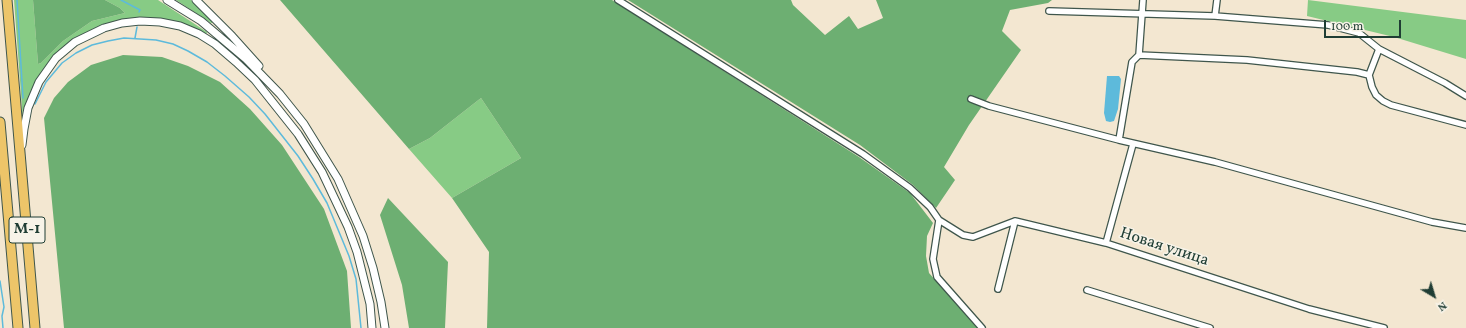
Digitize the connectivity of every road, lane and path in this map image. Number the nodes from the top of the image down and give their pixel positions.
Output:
1 (7, 0) edge
2 (167, 0) edge
3 (196, 0) edge
4 (618, 0) edge
5 (1143, 0) edge
6 (1217, 0) edge
7 (1049, 11) dead end
8 (1141, 14) junction
9 (1215, 16) junction
10 (1379, 49) junction
11 (1139, 55) junction
12 (1369, 75) junction
13 (280, 94) junction
14 (1466, 96) edge
15 (971, 99) dead end
16 (0, 122) edge
17 (1466, 125) edge
18 (1119, 140) junction
19 (1133, 144) junction
20 (21, 163) junction
21 (0, 175) edge
22 (8, 204) junction
23 (939, 220) junction
24 (1015, 221) junction
25 (1466, 228) edge
26 (1106, 243) junction
27 (998, 289) dead end
28 (1087, 290) dead end
29 (18, 328) edge
30 (35, 328) edge
31 (372, 328) edge
32 (385, 328) edge
33 (982, 328) edge
34 (1210, 328) edge
35 (1384, 328) edge

1 - 20 highway, М-1
2 - 13 street
3 - 13 street
4 - 23 street
5 - 8 street
6 - 9 street
7 - 8 street
8 - 9 street
8 - 11 street
9 - 10 street
10 - 12 street
10 - 14 street
11 - 12 street
11 - 18 street
12 - 17 street
13 - 32 street
15 - 18 street
16 - 22 highway, М-1
18 - 19 street
19 - 25 street
19 - 26 street
20 - 30 highway, М-1
20 - 31 street
21 - 22 street
22 - 29 highway, М-1
23 - 24 street
23 - 33 street
24 - 26 street, Новая улица
24 - 27 street
26 - 35 street, Новая улица
28 - 34 street

